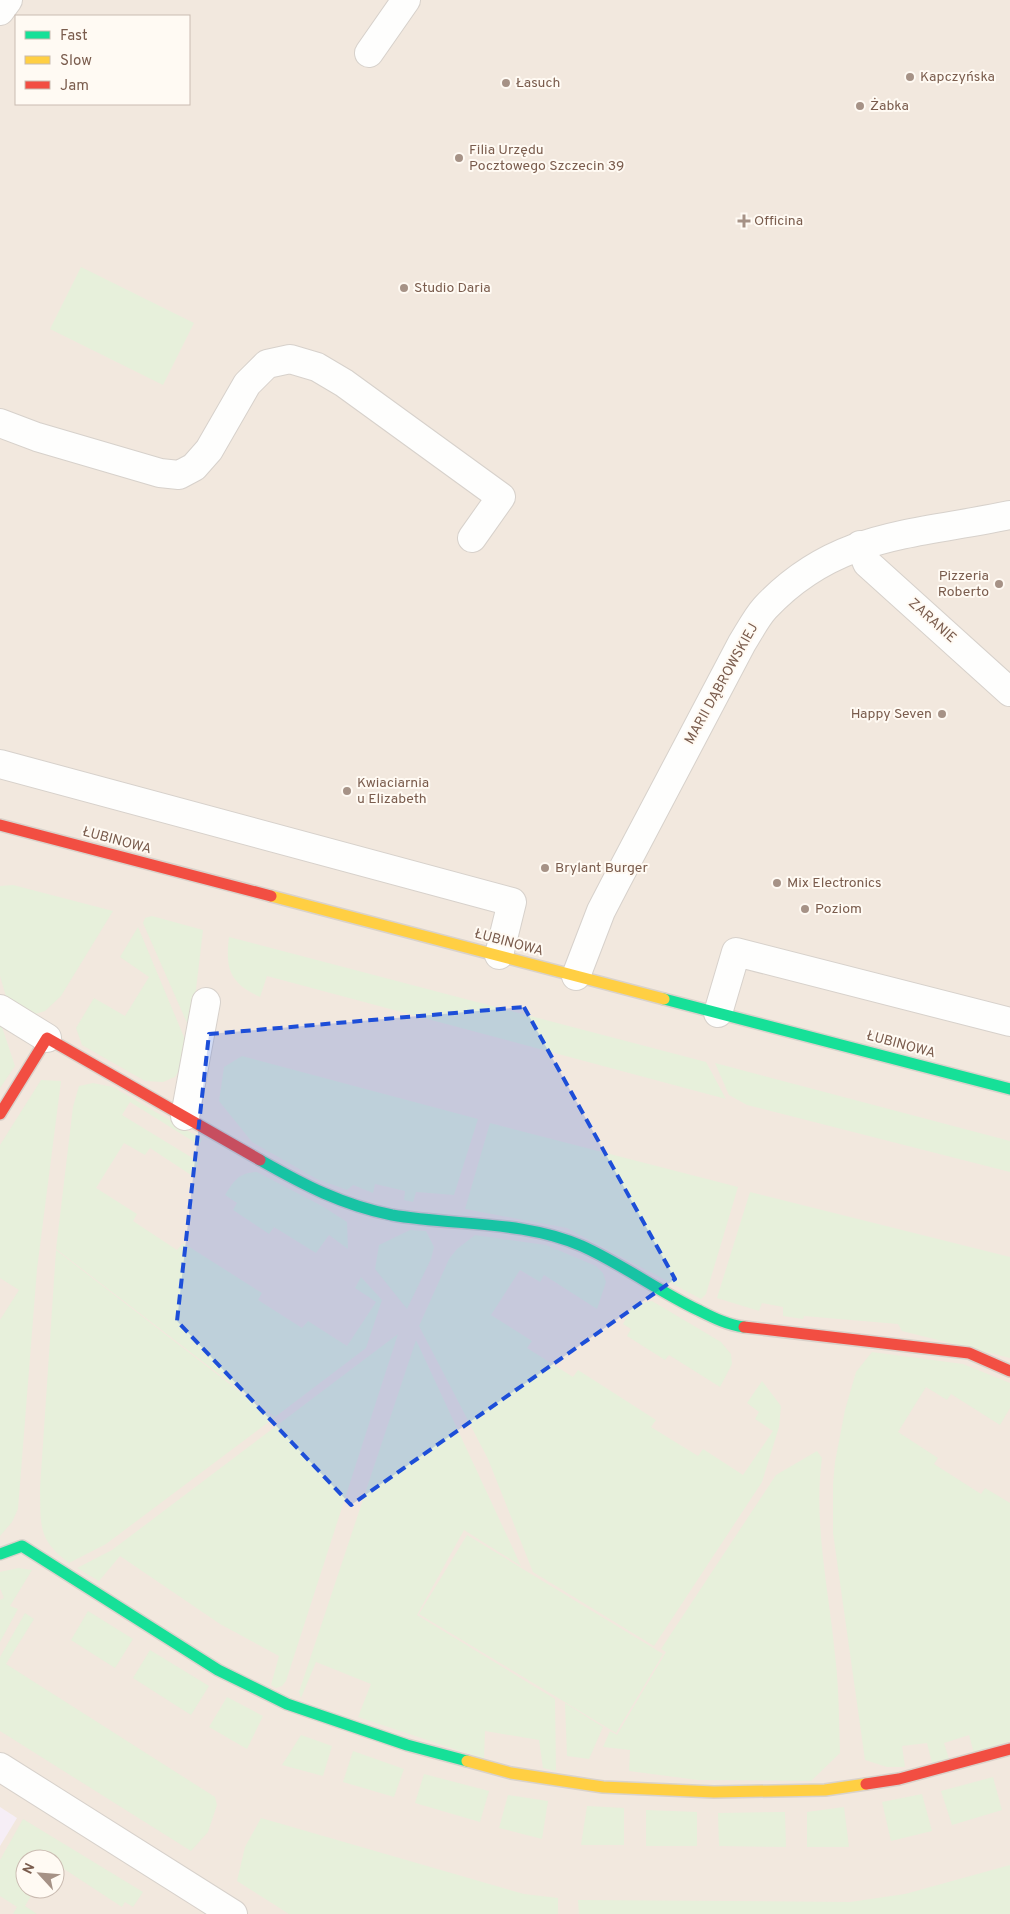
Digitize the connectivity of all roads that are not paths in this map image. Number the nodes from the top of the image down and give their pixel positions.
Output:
1 (8, 0) edge
2 (406, 0) edge
3 (0, 11) edge
4 (369, 54) dead end
5 (0, 423) edge
6 (1010, 515) edge
7 (472, 538) dead end
8 (860, 545) junction
9 (1010, 692) edge
10 (0, 764) edge
11 (0, 826) edge
12 (498, 955) junction
13 (576, 976) junction
14 (206, 1002) dead end
15 (0, 1010) edge
16 (718, 1013) junction
17 (1010, 1022) edge
18 (47, 1038) junction
19 (1010, 1089) edge
20 (0, 1114) edge
21 (186, 1116) junction
22 (1010, 1371) edge
23 (0, 1554) edge
24 (1010, 1749) edge
25 (0, 1767) edge
26 (234, 1914) edge

1 - 3 street
2 - 4 street
5 - 7 street
6 - 8 street, MARII DĄBROWSKIEJ
8 - 9 street, ZARANIE
8 - 13 street, MARII DĄBROWSKIEJ
10 - 12 street
11 - 12 street, ŁUBINOWA
12 - 13 street, ŁUBINOWA
13 - 16 street, ŁUBINOWA
14 - 21 street
15 - 18 street
16 - 17 street
16 - 19 street, ŁUBINOWA
18 - 20 street
18 - 21 street
21 - 22 street
23 - 24 street
25 - 26 street

